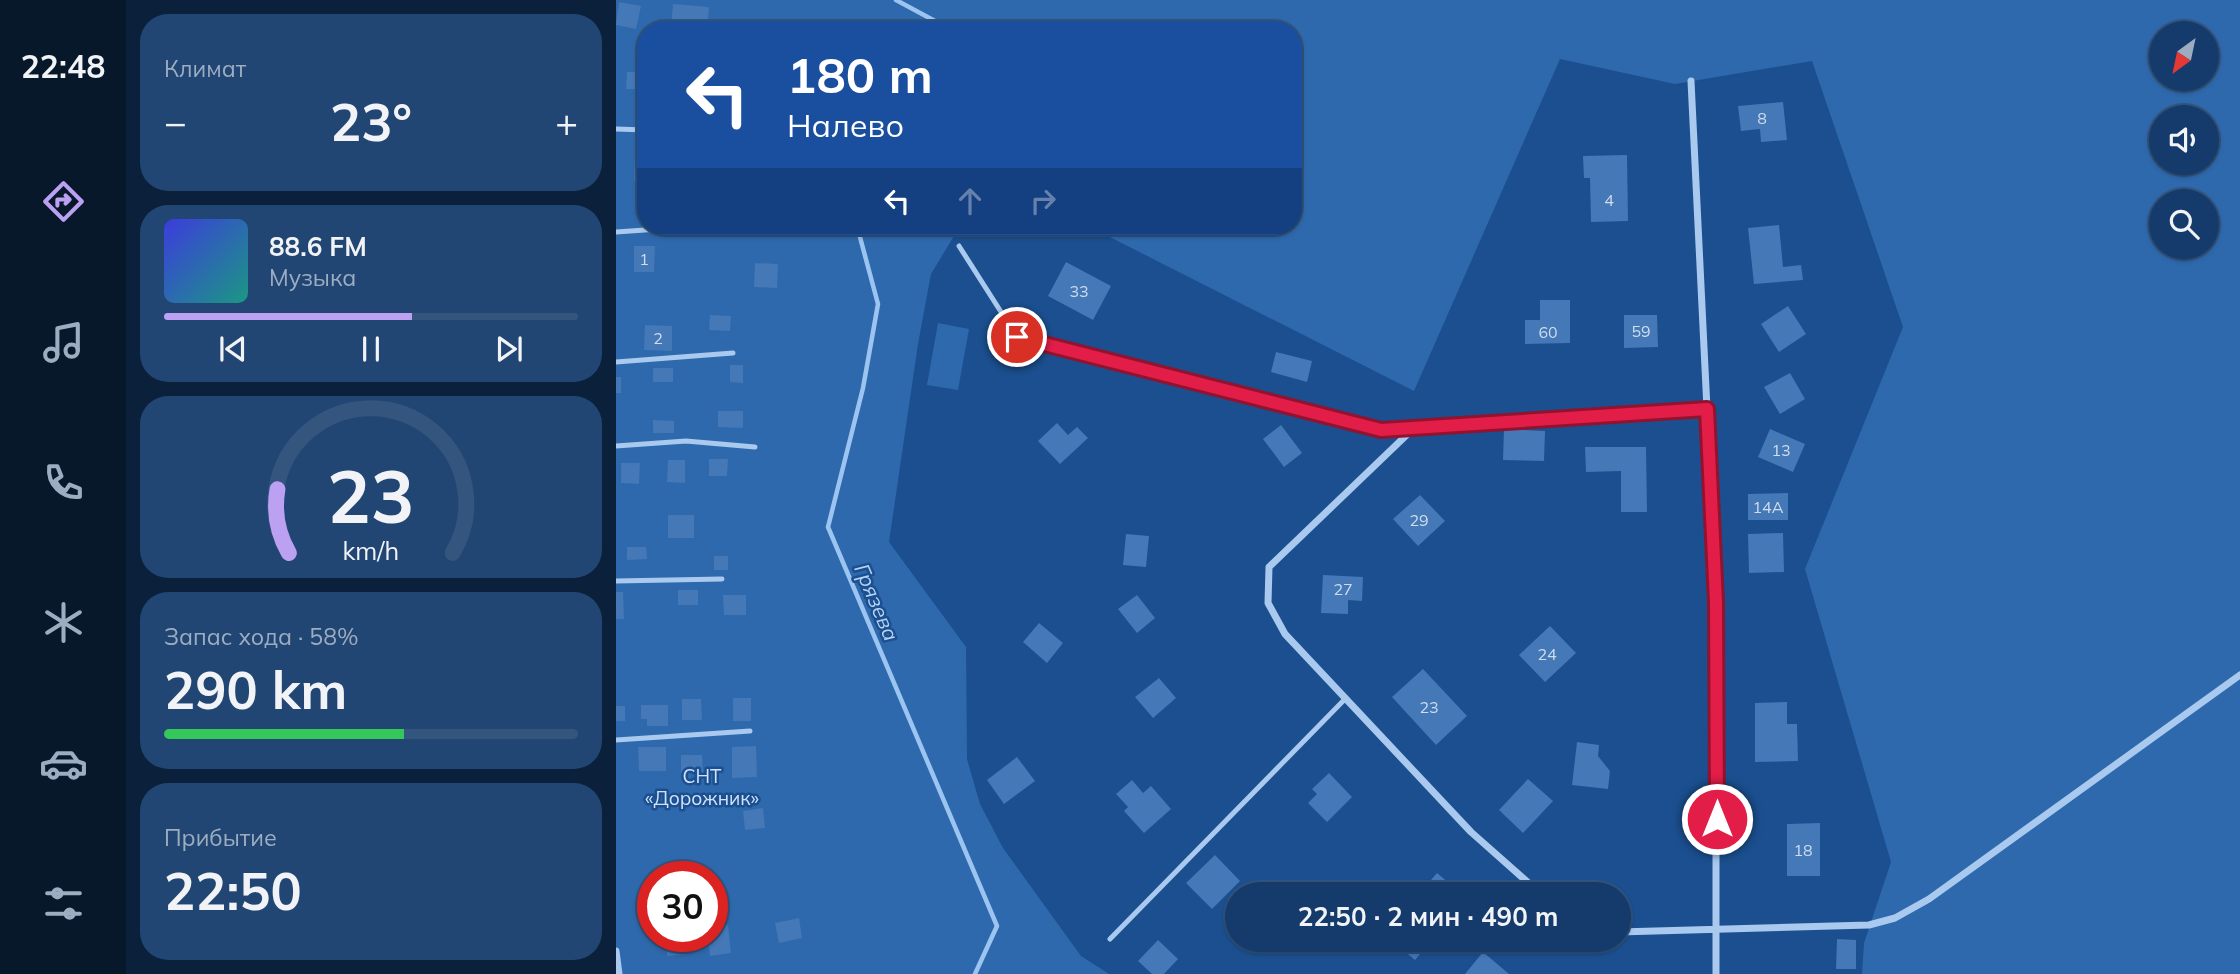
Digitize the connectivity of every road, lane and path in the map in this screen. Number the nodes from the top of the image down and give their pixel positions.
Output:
1 (1691, 81) dead end
2 (616, 129) edge
3 (637, 130) edge
4 (637, 231) edge
5 (616, 232) edge
6 (959, 246) dead end
7 (733, 353) dead end
8 (616, 362) edge
9 (1707, 409) junction
10 (1416, 426) junction
11 (616, 446) edge
12 (755, 447) dead end
13 (723, 579) dead end
14 (616, 581) edge
15 (2240, 675) edge
16 (1346, 698) junction
17 (750, 731) dead end
18 (616, 740) edge
19 (1528, 882) edge
20 (1717, 927) junction
21 (1631, 931) edge
22 (1110, 939) dead end
23 (616, 951) edge
24 (619, 974) edge
25 (1716, 974) edge

1 - 9 street
2 - 3 lane
4 - 5 lane
6 - 10 lane
7 - 8 lane
9 - 10 street
9 - 20 street
10 - 16 street
11 - 12 lane
13 - 14 lane
15 - 20 street
16 - 19 street
16 - 22 lane
17 - 18 lane
20 - 21 street
20 - 25 street
23 - 24 street

